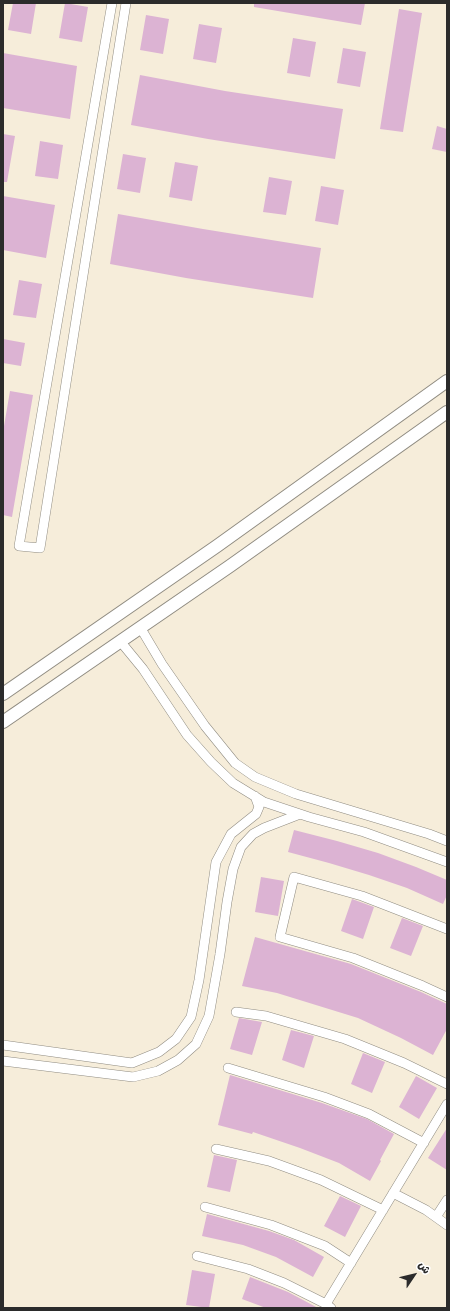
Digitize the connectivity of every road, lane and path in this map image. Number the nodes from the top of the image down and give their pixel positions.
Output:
1 (112, 3) edge
2 (126, 3) edge
3 (447, 381) edge
4 (447, 412) edge
5 (140, 627) junction
6 (120, 641) junction
7 (3, 694) edge
8 (3, 722) edge
9 (255, 796) junction
10 (300, 814) junction
11 (447, 841) edge
12 (447, 862) edge
13 (447, 929) edge
14 (447, 997) edge
15 (236, 1012) dead end
16 (3, 1045) edge
17 (3, 1061) edge
18 (228, 1068) dead end
19 (447, 1084) edge
20 (447, 1104) edge
21 (424, 1143) junction
22 (216, 1149) dead end
23 (393, 1193) junction
24 (447, 1200) edge
25 (205, 1208) dead end
26 (383, 1210) junction
27 (436, 1217) junction
28 (447, 1225) edge
29 (197, 1256) dead end
30 (351, 1263) junction
31 (329, 1306) edge

1 - 2 street
3 - 7 main road
4 - 5 main road
5 - 6 main road
5 - 11 street
6 - 8 main road
6 - 9 street
9 - 10 street
9 - 16 street
10 - 12 street
10 - 17 street
13 - 14 street
15 - 19 street
18 - 21 street
20 - 21 street
21 - 23 street
22 - 26 street
23 - 26 street
23 - 27 street
24 - 27 street
25 - 30 street
26 - 30 street
27 - 28 street
29 - 31 street
30 - 31 street

